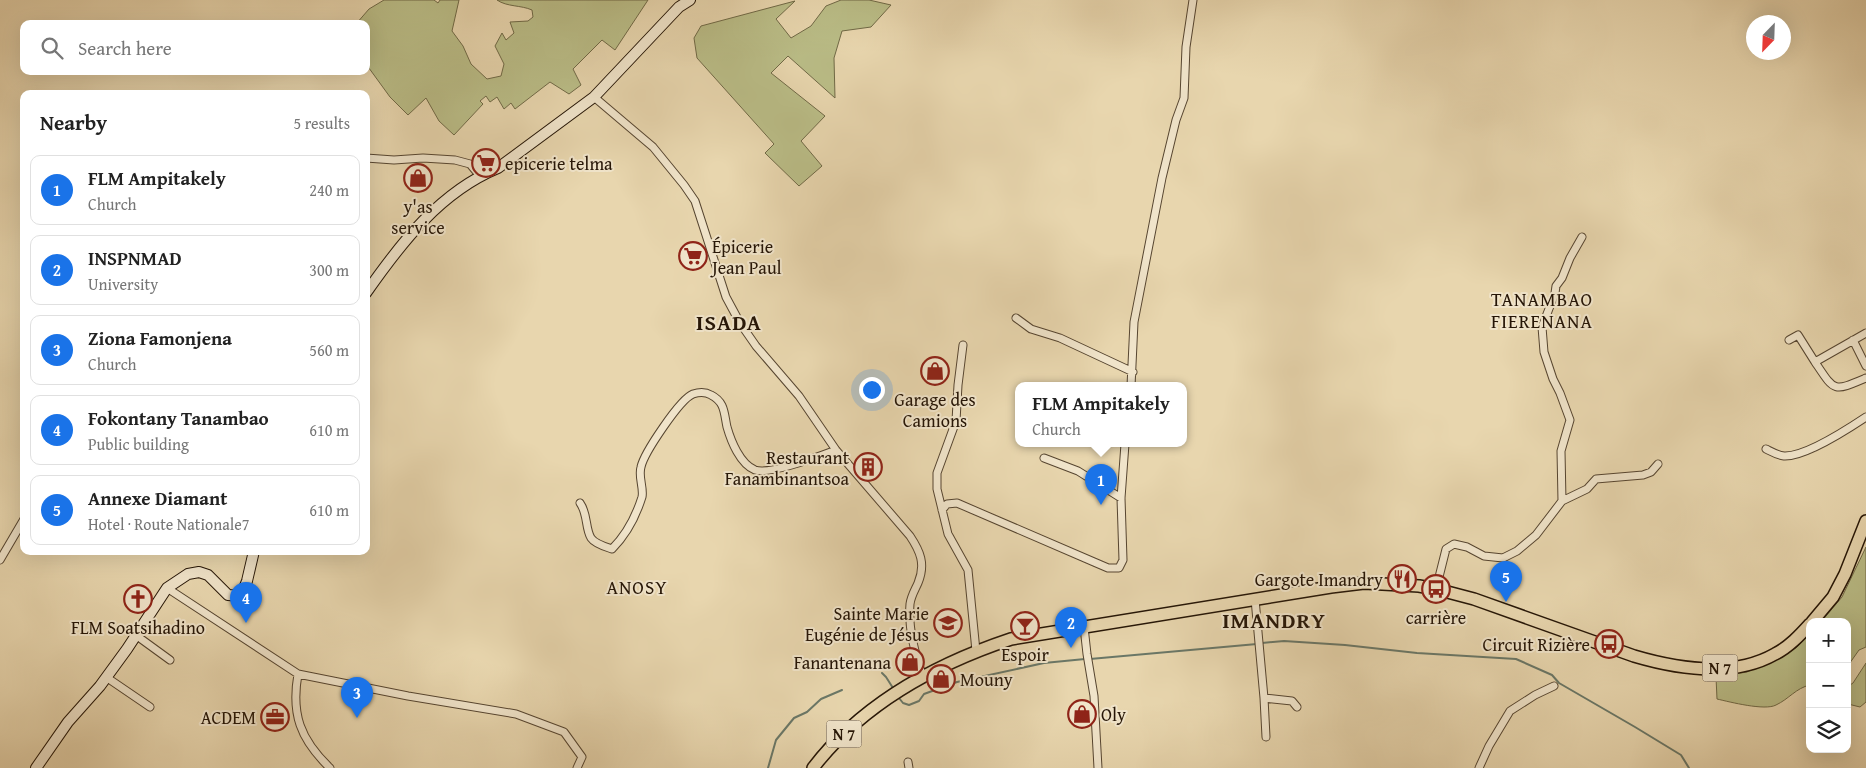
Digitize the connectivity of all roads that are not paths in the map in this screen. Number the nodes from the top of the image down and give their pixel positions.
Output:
1 (690, 0) edge
2 (1193, 0) edge
3 (594, 97) junction
4 (370, 158) edge
5 (480, 176) junction
6 (1582, 237) dead end
7 (370, 287) edge
8 (1016, 318) dead end
9 (1866, 333) edge
10 (1789, 340) dead end
11 (1853, 340) junction
12 (963, 345) dead end
13 (1815, 362) junction
14 (1866, 366) edge
15 (1133, 372) junction
16 (1866, 378) edge
17 (1132, 382) edge
18 (1866, 417) edge
19 (1125, 447) edge
20 (1766, 449) dead end
21 (836, 450) junction
22 (1044, 458) dead end
23 (1658, 464) dead end
24 (1121, 498) junction
25 (1562, 501) junction
26 (580, 503) dead end
27 (942, 510) junction
28 (1866, 521) edge
29 (20, 526) edge
30 (253, 555) edge
31 (0, 560) edge
32 (167, 588) junction
33 (1436, 589) junction
34 (1255, 599) junction
35 (1815, 618) edge
36 (1084, 627) junction
37 (1806, 629) edge
38 (137, 636) junction
39 (976, 651) junction
40 (170, 660) dead end
41 (298, 674) junction
42 (106, 677) junction
43 (923, 677) junction
44 (1554, 686) dead end
45 (1264, 698) junction
46 (150, 707) dead end
47 (1297, 707) dead end
48 (1266, 736) dead end
49 (36, 768) edge
50 (330, 768) edge
51 (577, 768) edge
52 (813, 768) edge
53 (1098, 768) edge
54 (1479, 768) edge

1 - 3 street
2 - 15 street
3 - 5 street
3 - 21 street
4 - 5 street
5 - 7 street
6 - 25 street
8 - 15 street
9 - 11 street
10 - 13 street
11 - 13 street
11 - 14 street
12 - 27 street
13 - 16 street
15 - 17 street
18 - 20 street
19 - 24 street
21 - 26 street
21 - 43 street
22 - 24 street
23 - 25 street
24 - 27 street
25 - 33 street
27 - 39 street
28 - 35 main road, N 7
29 - 31 street
30 - 32 street
32 - 38 street
32 - 41 street
33 - 34 main road, N 7
33 - 37 main road, N 7
34 - 36 main road, N 7
34 - 45 street
36 - 39 main road, N 7
36 - 53 street
38 - 40 street
38 - 42 street
39 - 43 main road, N 7
41 - 50 street
41 - 51 street
42 - 46 street
42 - 49 street
43 - 52 main road, N 7
44 - 54 street
45 - 47 street
45 - 48 street

